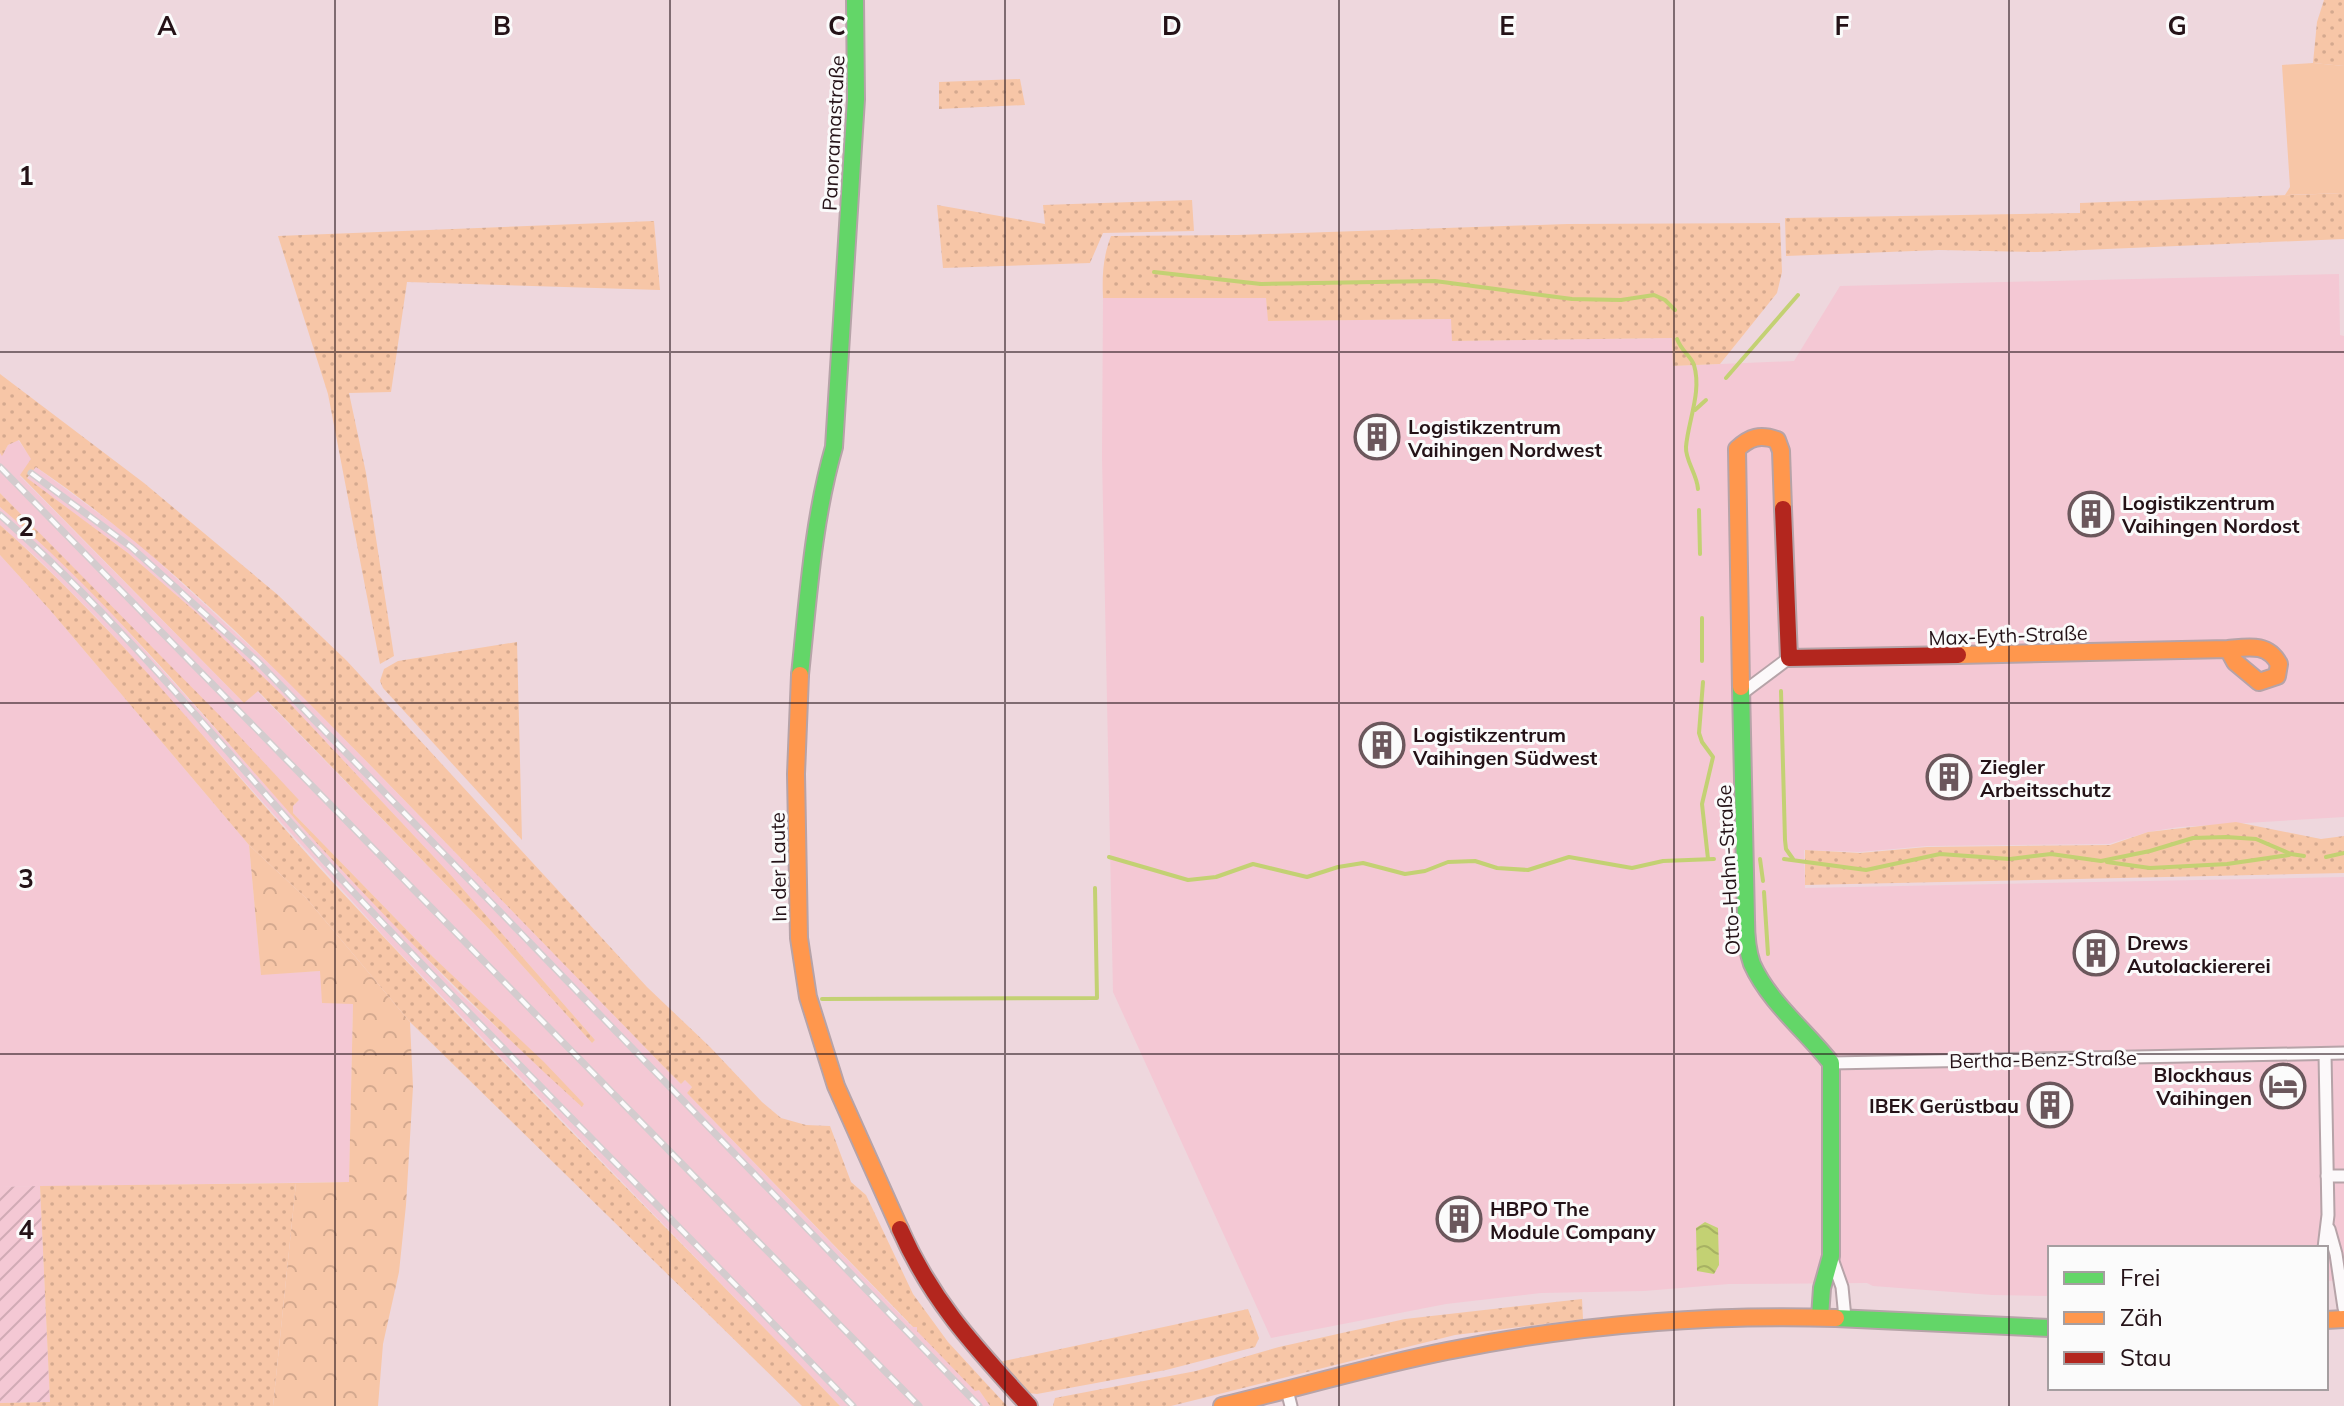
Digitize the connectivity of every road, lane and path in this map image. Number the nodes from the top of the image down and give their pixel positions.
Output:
1 (855, 0) edge
2 (845, 269) joint
3 (2228, 649) dead end
4 (1789, 658) junction
5 (1741, 694) junction
6 (2344, 1053) edge
7 (2325, 1054) junction
8 (1831, 1063) junction
9 (2327, 1176) junction
10 (2344, 1176) edge
11 (2328, 1225) junction
12 (2324, 1246) edge
13 (1831, 1256) junction
14 (2344, 1308) edge
15 (1820, 1317) junction
16 (1845, 1318) junction
17 (2048, 1328) edge
18 (1289, 1398) edge
19 (1029, 1406) edge
20 (1222, 1406) edge

1 - 2 street, Panoramastraße
2 - 19 street, In der Laute
3 - 4 street, Max-Eyth-Straße
4 - 5 street
4 - 5 street, Otto-Hahn-Straße
5 - 8 street, Otto-Hahn-Straße
6 - 7 street, Bertha-Benz-Straße
7 - 8 street, Bertha-Benz-Straße
7 - 9 street
8 - 13 street
9 - 10 street
9 - 11 street
11 - 12 street
11 - 14 street
13 - 15 street
13 - 16 street
15 - 16 street
15 - 18 street
16 - 17 street
18 - 20 street

